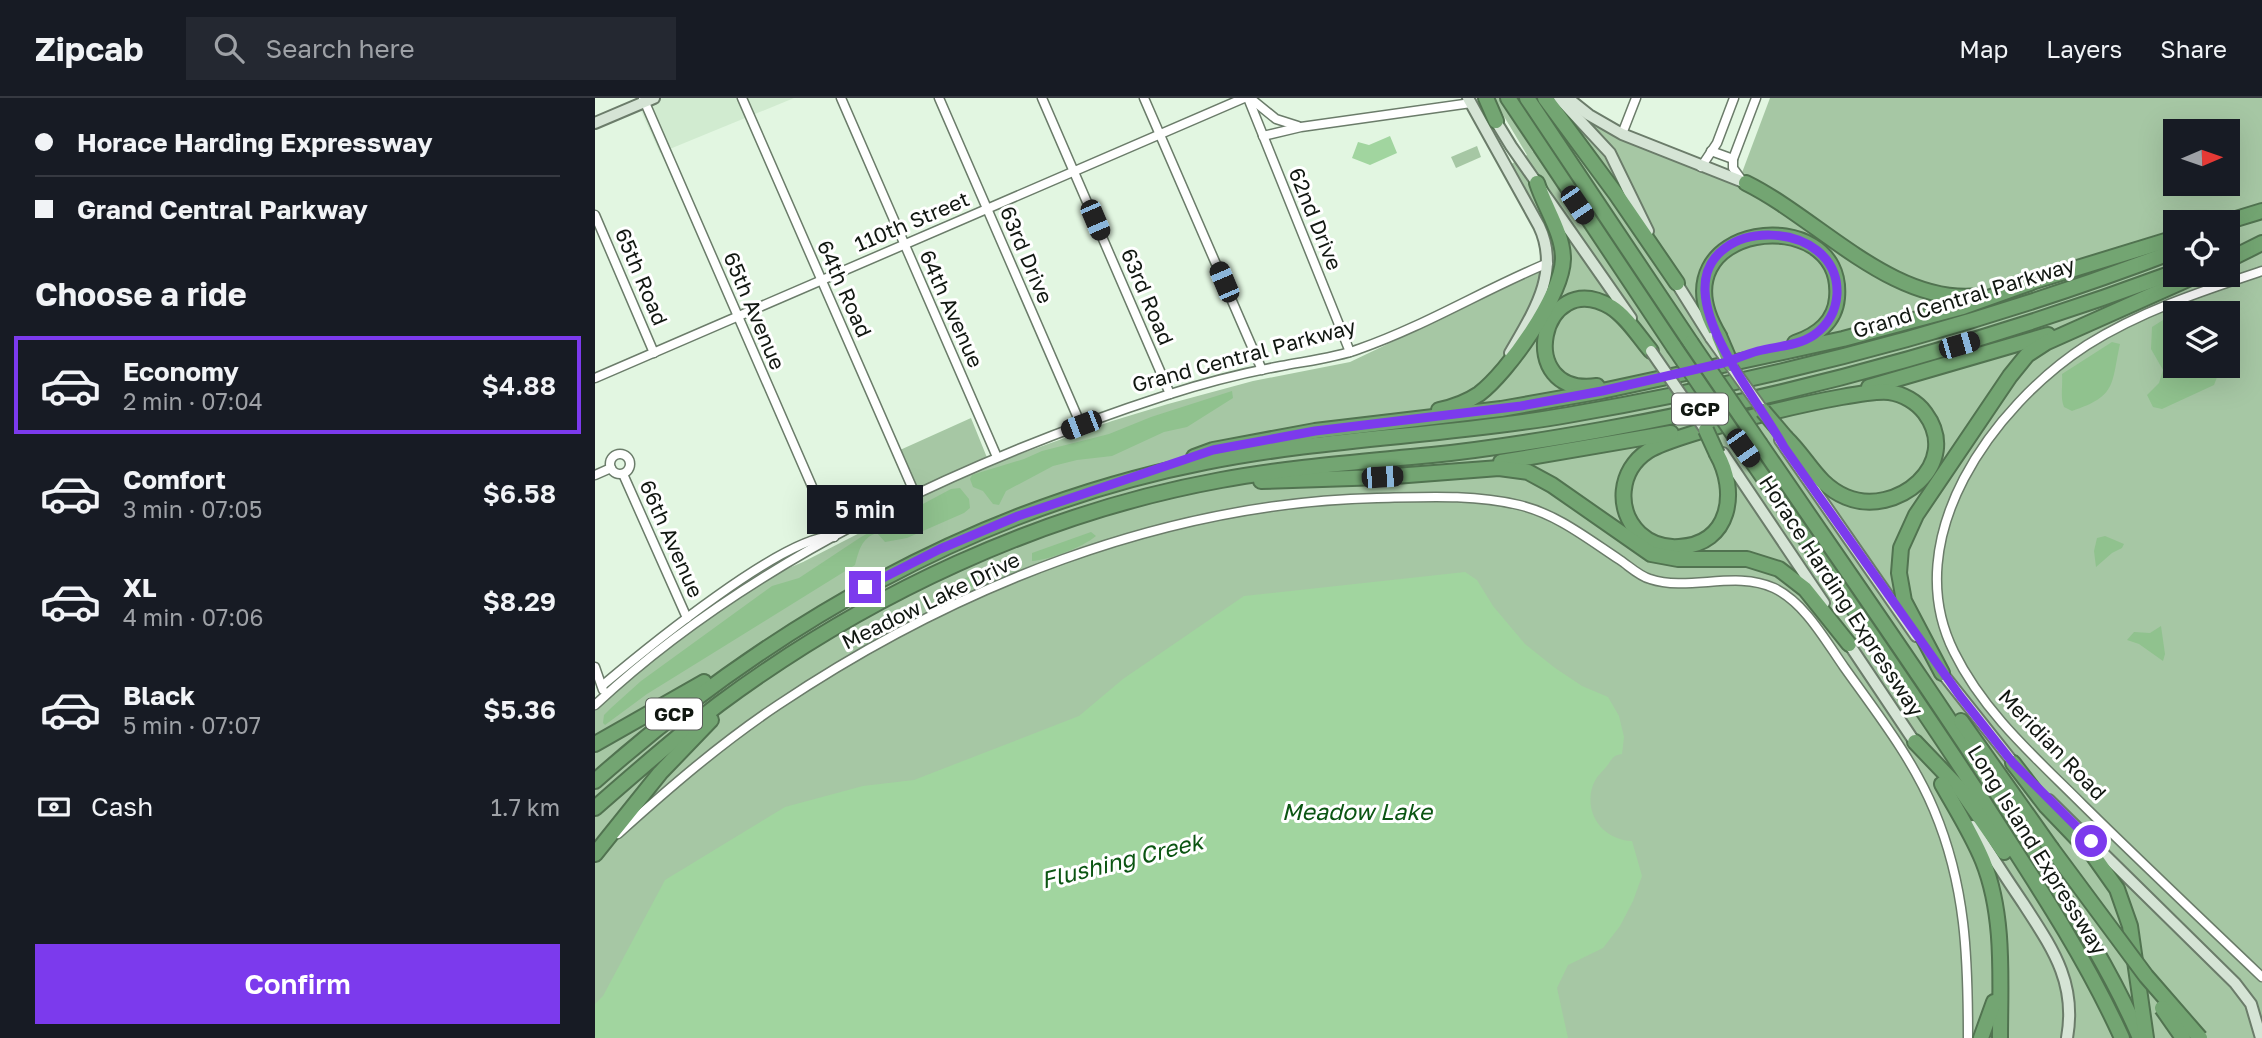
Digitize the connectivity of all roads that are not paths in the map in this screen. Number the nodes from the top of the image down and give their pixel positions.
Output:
1 (742, 98) edge
2 (841, 98) edge
3 (939, 98) edge
4 (1042, 98) edge
5 (1145, 98) edge
6 (1247, 98) edge
7 (1508, 98) edge
8 (1527, 98) edge
9 (1545, 98) edge
10 (1559, 98) edge
11 (1567, 98) edge
12 (1636, 98) edge
13 (1734, 98) edge
14 (1756, 98) edge
15 (647, 99) edge
16 (1476, 99) edge
17 (1496, 121) joint
18 (595, 124) edge
19 (1301, 127) junction
20 (1160, 134) junction
21 (1622, 134) junction
22 (1263, 136) junction
23 (1711, 151) junction
24 (1733, 159) junction
25 (1702, 167) junction
26 (1074, 171) junction
27 (1537, 183) junction
28 (1746, 183) junction
29 (987, 209) junction
30 (2262, 211) edge
31 (595, 215) edge
32 (2262, 217) edge
33 (2240, 218) edge
34 (2240, 225) edge
35 (2262, 241) edge
36 (2163, 242) edge
37 (904, 244) junction
38 (2240, 248) edge
39 (2240, 253) edge
40 (2163, 255) edge
41 (1549, 263) junction
42 (2262, 271) edge
43 (2163, 276) edge
44 (821, 281) junction
45 (1677, 283) junction
46 (2030, 283) junction
47 (2169, 287) edge
48 (737, 317) junction
49 (2096, 319) junction
50 (1715, 337) junction
51 (1651, 351) junction
52 (654, 352) junction
53 (1350, 352) junction
54 (1727, 364) junction
55 (1262, 370) junction
56 (595, 378) edge
57 (1657, 378) junction
58 (1492, 382) junction
59 (1170, 394) junction
60 (1835, 399) junction
61 (1763, 411) joint
62 (1376, 423) junction
63 (1081, 425) junction
64 (1724, 425) junction
65 (1706, 430) joint
66 (1783, 439) junction
67 (1720, 453) junction
68 (997, 457) junction
69 (611, 468) junction
70 (1462, 470) junction
71 (623, 474) junction
72 (595, 475) edge
73 (1124, 481) junction
74 (1210, 482) junction
75 (915, 494) junction
76 (834, 537) junction
77 (1866, 598) junction
78 (687, 618) junction
79 (1849, 644) junction
80 (757, 653) junction
81 (595, 667) edge
82 (1942, 673) junction
83 (603, 685) junction
84 (746, 685) junction
85 (603, 697) junction
86 (595, 705) edge
87 (1915, 742) junction
88 (595, 744) edge
89 (2013, 763) junction
90 (595, 781) edge
91 (1942, 784) junction
92 (595, 808) edge
93 (595, 854) edge
94 (2076, 883) junction
95 (2062, 927) junction
96 (1999, 977) junction
97 (2262, 977) edge
98 (1968, 1038) edge
99 (1981, 1038) edge
100 (2000, 1038) edge
101 (2067, 1038) edge
102 (2122, 1038) edge
103 (2140, 1038) edge
104 (2146, 1038) edge
105 (2183, 1038) edge
106 (2200, 1038) edge
107 (2261, 1038) edge

1 - 44 street, 64th Road
2 - 37 street, 64th Avenue
3 - 29 street, 63rd Drive
4 - 26 street, 63rd Road
5 - 20 street
6 - 19 street
6 - 20 street, 110th Street
6 - 22 street, 62nd Drive
7 - 95 highway, Long Island Expressway, bridge
8 - 77 highway, Long Island Expressway, bridge
9 - 45 highway
10 - 45 main road
11 - 21 main road
12 - 21 street
13 - 23 street
14 - 24 street
15 - 18 main road
15 - 48 street, 65th Avenue
16 - 17 highway
16 - 19 street
16 - 41 main road
17 - 27 main road
19 - 22 street
20 - 26 street, 110th Street
20 - 55 street
21 - 25 main road
22 - 53 street, 62nd Drive
23 - 24 street
23 - 25 street
24 - 28 street
25 - 28 main road
26 - 29 street, 110th Street
26 - 59 street, 63rd Road
27 - 51 main road
27 - 58 highway
28 - 46 highway
29 - 37 street, 110th Street
29 - 63 street, 63rd Drive
30 - 33 highway
31 - 52 street, 65th Road
32 - 34 highway
35 - 38 highway
35 - 39 highway
36 - 46 highway
37 - 44 street, 110th Street
37 - 68 street, 64th Avenue
40 - 73 highway, Grand Central Parkway / GCP
41 - 53 street, Grand Central Parkway
41 - 58 main road
42 - 97 street, Meridian Road
43 - 74 highway, Grand Central Parkway / GCP
44 - 48 street, 110th Street
44 - 75 street, 64th Road
45 - 50 main road
46 - 54 highway
47 - 49 highway
48 - 52 street, 110th Street
48 - 76 street, 65th Avenue
49 - 60 highway
49 - 82 highway
50 - 54 highway, bridge
50 - 54 highway
51 - 57 highway
51 - 65 main road, bridge
52 - 56 street, 110th Street
53 - 55 street, Grand Central Parkway
54 - 57 highway
54 - 61 main road, bridge
55 - 59 street, Grand Central Parkway
57 - 62 highway
58 - 62 highway
59 - 63 street, Grand Central Parkway
60 - 64 highway
60 - 66 highway
61 - 66 highway, bridge
62 - 73 highway
63 - 68 street, Grand Central Parkway
64 - 67 highway
64 - 70 highway
65 - 67 highway, bridge
66 - 82 main road, Horace Harding Expressway
67 - 79 main road, Horace Harding Expressway
68 - 75 street, Grand Central Parkway
69 - 71 street
69 - 71 street
69 - 72 street
70 - 74 highway
70 - 79 highway
71 - 78 street, 66th Avenue
73 - 80 highway, Grand Central Parkway / GCP
74 - 84 highway, Grand Central Parkway / GCP
75 - 76 street, Grand Central Parkway
76 - 78 street, Grand Central Parkway
76 - 85 street, Grand Central Parkway
77 - 94 highway, bridge
77 - 103 highway, Long Island Expressway
78 - 83 street, Grand Central Parkway
79 - 87 main road, Horace Harding Expressway
80 - 88 highway
80 - 90 highway, Grand Central Parkway / GCP
81 - 83 street
82 - 89 main road, Horace Harding Expressway
83 - 85 street
84 - 92 highway, Grand Central Parkway / GCP
84 - 93 highway
85 - 86 street, Grand Central Parkway
87 - 91 main road, Horace Harding Expressway
87 - 95 highway
89 - 104 highway
89 - 107 main road, Horace Harding Expressway
91 - 96 highway
91 - 101 main road, Horace Harding Expressway
93 - 98 street, Meadow Lake Drive
94 - 105 highway, bridge
94 - 106 highway, bridge
95 - 102 highway, Long Island Expressway
96 - 99 highway
96 - 100 highway

